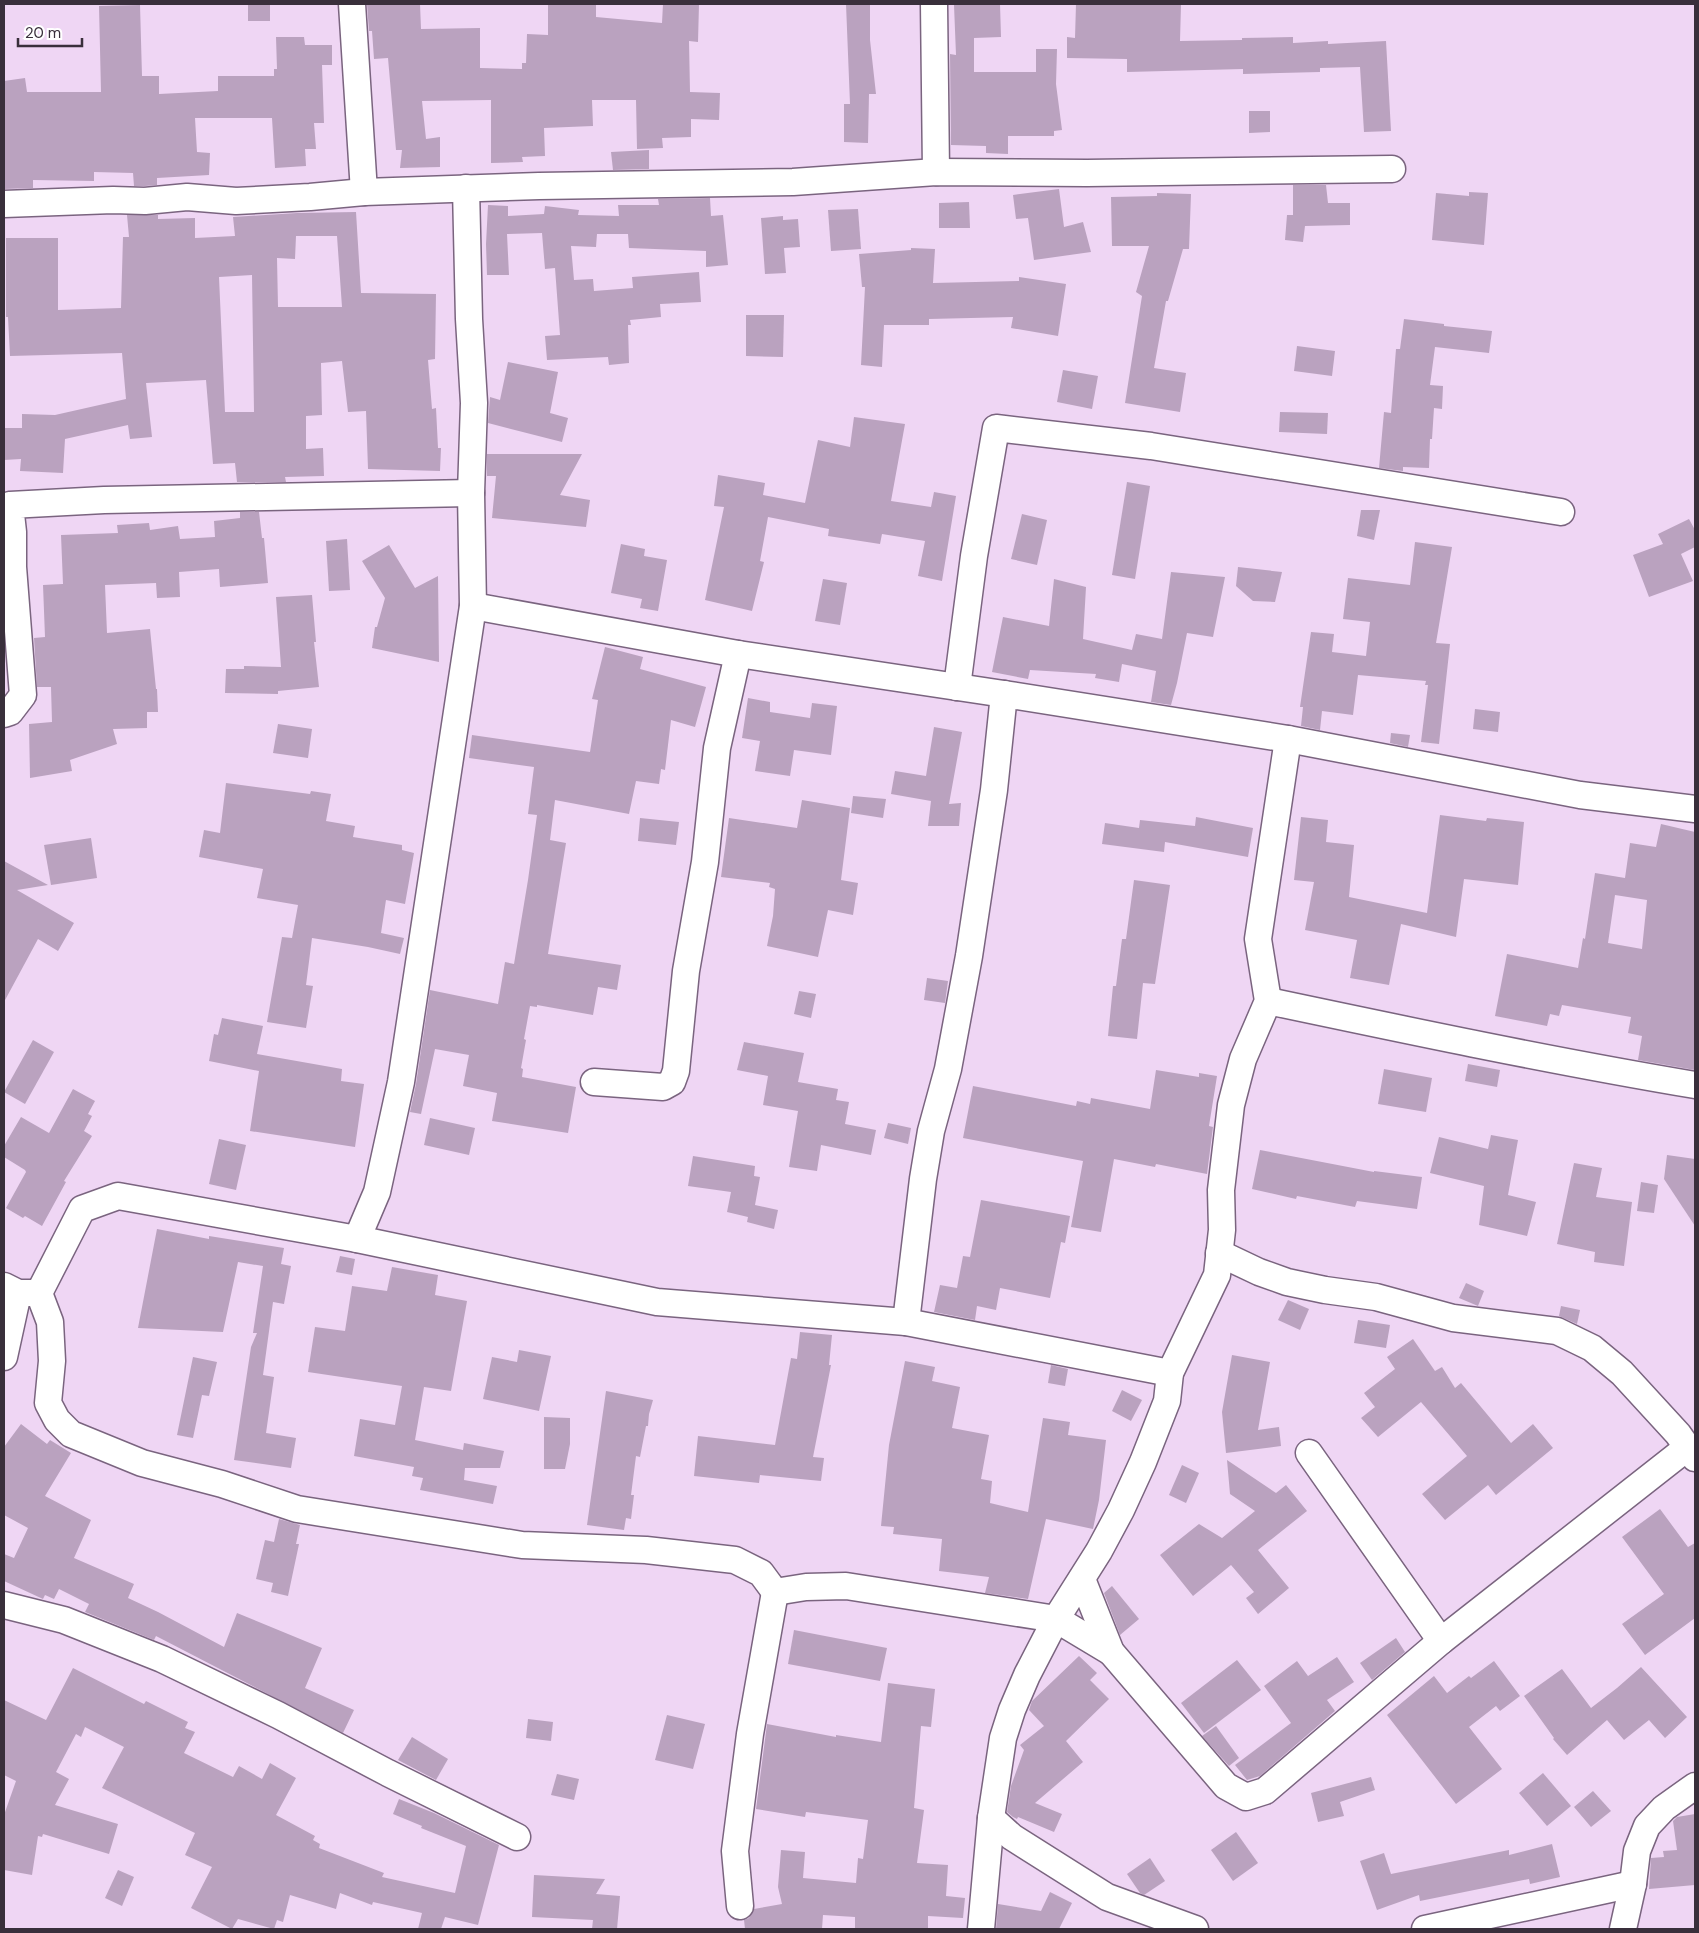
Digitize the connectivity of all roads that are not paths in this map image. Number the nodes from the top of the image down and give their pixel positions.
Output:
1 (352, 4) edge
2 (934, 4) edge
3 (1392, 169) dead end
4 (936, 172) junction
5 (466, 188) junction
6 (364, 192) junction
7 (4, 204) edge
8 (471, 493) junction
9 (7, 503) edge
10 (1561, 512) dead end
11 (473, 606) junction
12 (738, 654) junction
13 (957, 688) junction
14 (1004, 694) junction
15 (4, 714) edge
16 (1288, 739) junction
17 (1695, 809) edge
18 (1268, 1001) junction
19 (594, 1082) dead end
20 (1695, 1085) edge
21 (357, 1239) junction
22 (1219, 1253) junction
23 (20, 1291) edge
24 (906, 1322) junction
25 (4, 1357) edge
26 (1170, 1373) junction
27 (1692, 1452) edge
28 (1309, 1453) dead end
29 (1082, 1579) junction
30 (776, 1592) junction
31 (4, 1605) edge
32 (1056, 1619) junction
33 (1441, 1641) junction
34 (1111, 1652) junction
35 (1695, 1786) edge
36 (991, 1818) junction
37 (517, 1837) dead end
38 (1633, 1884) junction
39 (740, 1906) dead end
40 (981, 1929) edge
41 (1195, 1929) edge
42 (1425, 1929) edge
43 (1622, 1929) edge

1 - 6 street
2 - 4 street
3 - 4 street
4 - 5 street
5 - 6 street
5 - 8 street
6 - 7 street
8 - 9 street
8 - 11 street
9 - 15 street
10 - 13 street
11 - 12 street
11 - 21 street
12 - 13 street
12 - 19 street
13 - 14 street
14 - 16 street
14 - 24 street
16 - 17 street
16 - 18 street
18 - 20 street
18 - 22 street
21 - 23 street
21 - 24 street
22 - 26 street
22 - 27 street
23 - 25 street
23 - 30 street
24 - 26 street
26 - 29 street
27 - 33 street
28 - 33 street
29 - 32 street
29 - 34 street
30 - 32 street
30 - 39 street
31 - 37 street
32 - 34 street
32 - 36 street
33 - 34 street
35 - 38 street
36 - 40 street
36 - 41 street
38 - 42 street
38 - 43 street

